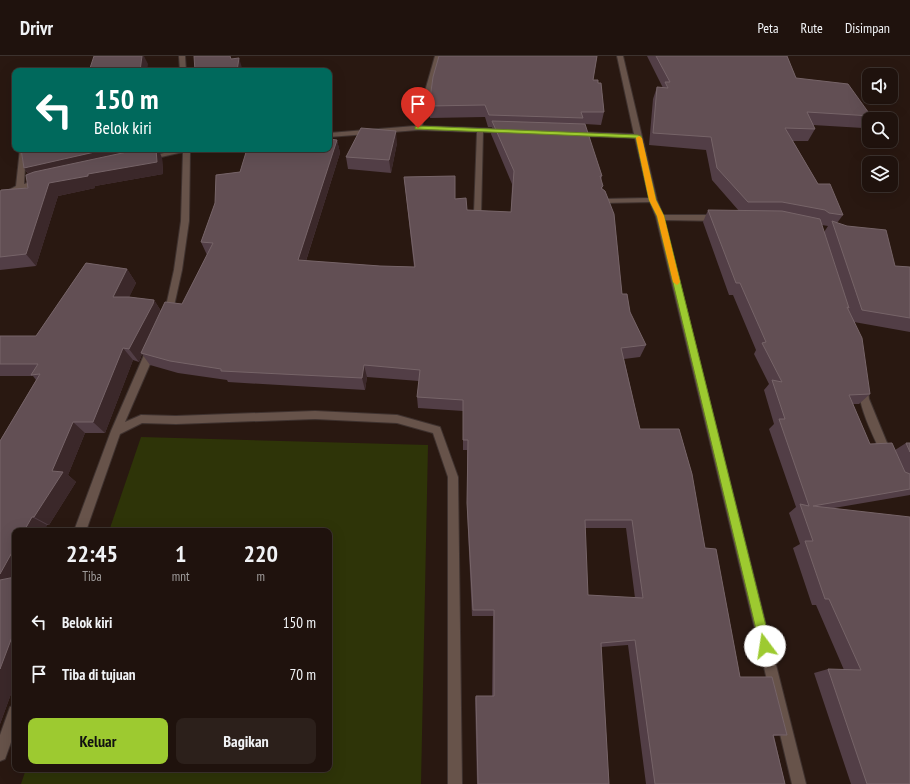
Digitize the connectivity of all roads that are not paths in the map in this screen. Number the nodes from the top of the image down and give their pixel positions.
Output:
1 (182, 56) edge
2 (438, 56) edge
3 (620, 56) edge
4 (182, 68) edge
5 (418, 128) junction
6 (480, 130) junction
7 (513, 131) edge
8 (568, 134) edge
9 (332, 135) edge
10 (638, 136) junction
11 (22, 152) edge
12 (174, 152) edge
13 (188, 152) edge
14 (141, 159) edge
15 (48, 179) edge
16 (20, 187) junction
17 (0, 198) edge
18 (603, 200) edge
19 (653, 200) junction
20 (478, 213) edge
21 (660, 216) junction
22 (729, 218) edge
23 (164, 323) edge
24 (157, 337) edge
25 (864, 378) edge
26 (116, 431) junction
27 (891, 464) edge
28 (81, 528) edge
29 (12, 720) edge
30 (0, 754) edge
31 (455, 784) edge
32 (799, 784) edge

1 - 4 street
2 - 5 street
3 - 10 street
5 - 6 street
5 - 9 street
6 - 7 street
6 - 20 street
8 - 10 street
10 - 19 street
11 - 16 street
12 - 14 street
13 - 23 street
15 - 16 street
16 - 17 street
18 - 19 street
19 - 21 street
21 - 22 street
21 - 32 street
24 - 26 street
25 - 27 street
26 - 28 street
26 - 31 street
29 - 30 street

